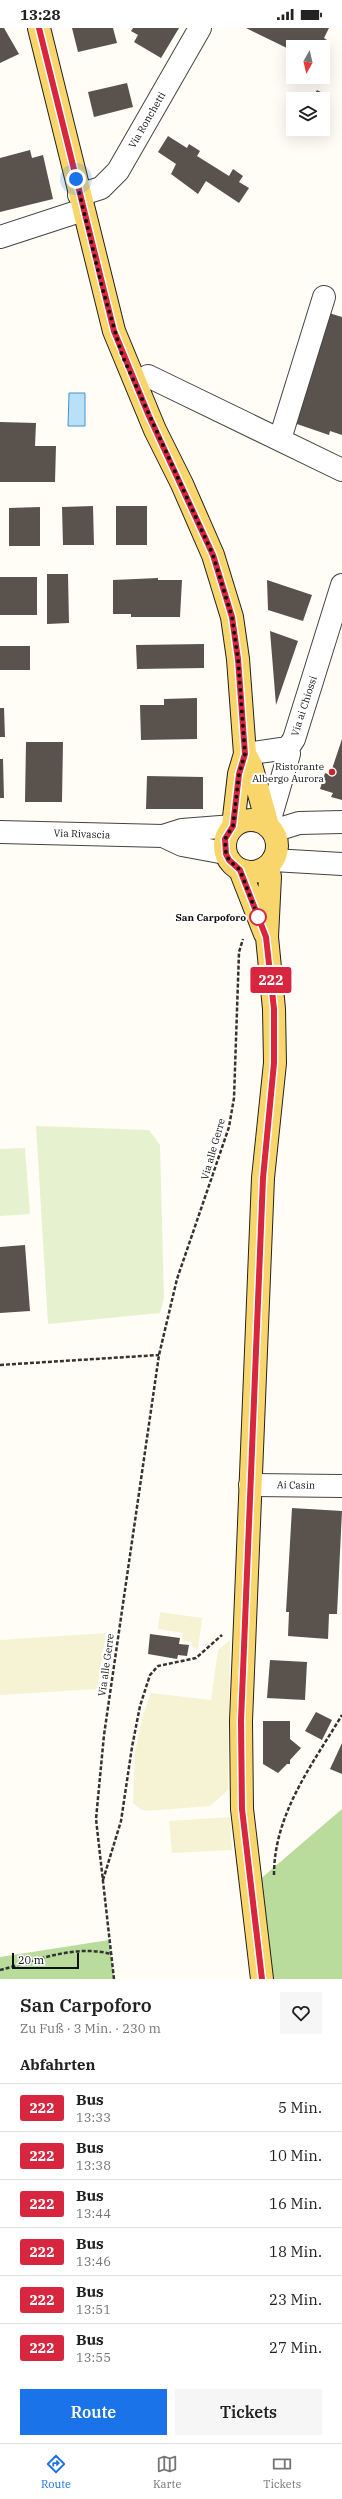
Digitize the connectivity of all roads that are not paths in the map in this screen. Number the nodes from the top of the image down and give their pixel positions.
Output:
1 (39, 28) edge
2 (200, 28) edge
3 (81, 202) junction
4 (0, 238) edge
5 (324, 297) dead end
6 (148, 376) dead end
7 (280, 440) junction
8 (342, 470) edge
9 (342, 585) edge
10 (288, 748) junction
11 (245, 754) junction
12 (342, 822) edge
13 (233, 826) junction
14 (270, 829) junction
15 (0, 832) edge
16 (163, 836) junction
17 (226, 854) junction
18 (271, 863) junction
19 (342, 864) edge
20 (240, 870) junction
21 (265, 933) junction
22 (250, 1485) junction
23 (342, 1486) edge
24 (262, 1979) edge

1 - 3 main road
2 - 3 street, Via Ronchetti
3 - 4 street, Via Ronchetti
3 - 11 main road
5 - 7 street
6 - 7 street
7 - 8 street
9 - 10 street, Via ai Chiossi
10 - 11 street
10 - 14 street, Via ai Chiossi
11 - 13 main road
11 - 14 main road
12 - 14 street
13 - 14 main road
13 - 16 street, Via Rivascia
13 - 17 main road
14 - 18 main road
15 - 16 street, Via Rivascia
16 - 17 street, Via Rivascia
17 - 20 main road
18 - 19 street
18 - 20 main road
18 - 21 main road
20 - 21 main road
21 - 22 main road
22 - 23 street, Ai Casin
22 - 24 main road

